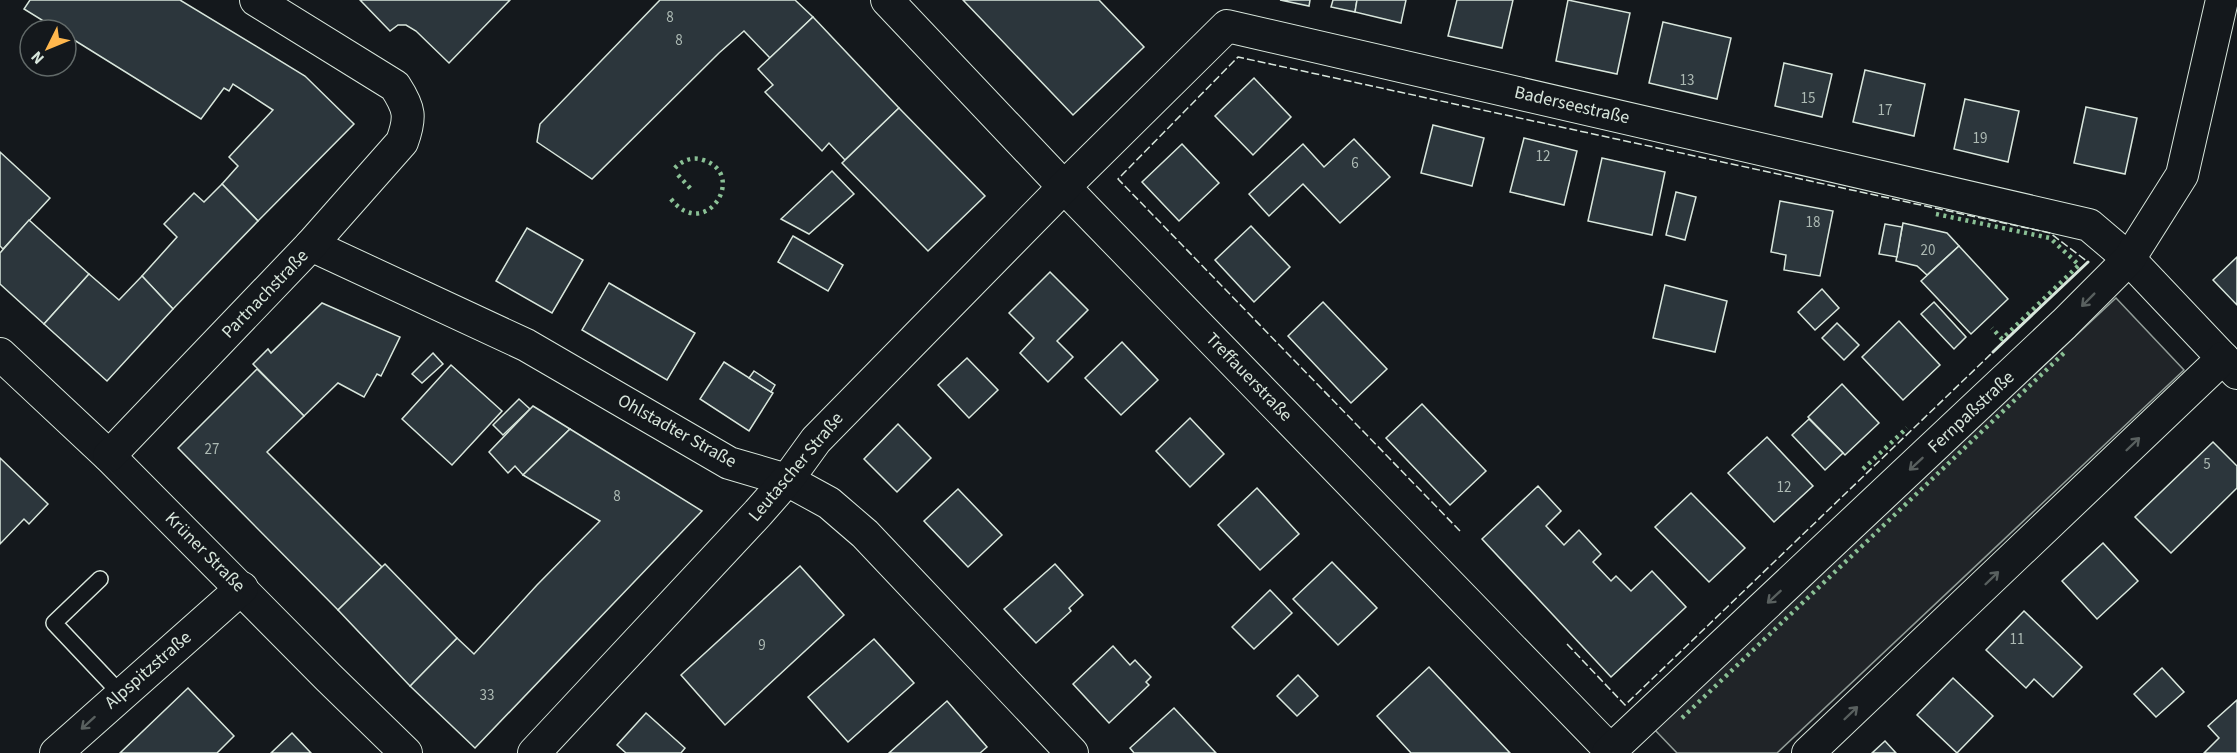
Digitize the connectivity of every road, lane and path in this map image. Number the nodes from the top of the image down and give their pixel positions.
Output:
1 (256, 0) edge
2 (887, 0) edge
3 (2222, 0) edge
4 (1064, 187) junction
5 (311, 245) junction
6 (2129, 259) junction
7 (0, 354) edge
8 (2230, 365) edge
9 (109, 456) junction
10 (787, 480) junction
11 (100, 579) dead end
12 (242, 588) junction
13 (121, 694) junction
14 (1610, 752) edge
15 (56, 753) edge
16 (406, 753) edge
17 (534, 753) edge
18 (1072, 753) edge
19 (1808, 753) edge

1 - 5 street, Partnachstraße
2 - 4 street, Treffauerstraße
3 - 6 street, Fernpaßstraße
4 - 6 street, Baderseestraße
4 - 10 street, Leutascher Straße
4 - 14 street, Treffauerstraße
5 - 9 street, Partnachstraße
5 - 10 street, Ohlstadter Straße
6 - 8 street
6 -> 14 street, Fernpaßstraße
7 - 9 street, Krüner Straße
19 -> 8 street
9 - 12 street, Krüner Straße
10 - 17 street, Leutascher Straße
10 - 18 street, Ohlstadter Straße
11 - 13 lane
12 - 13 street, Alpspitzstraße
12 - 16 street, Krüner Straße
13 -> 15 street, Alpspitzstraße

